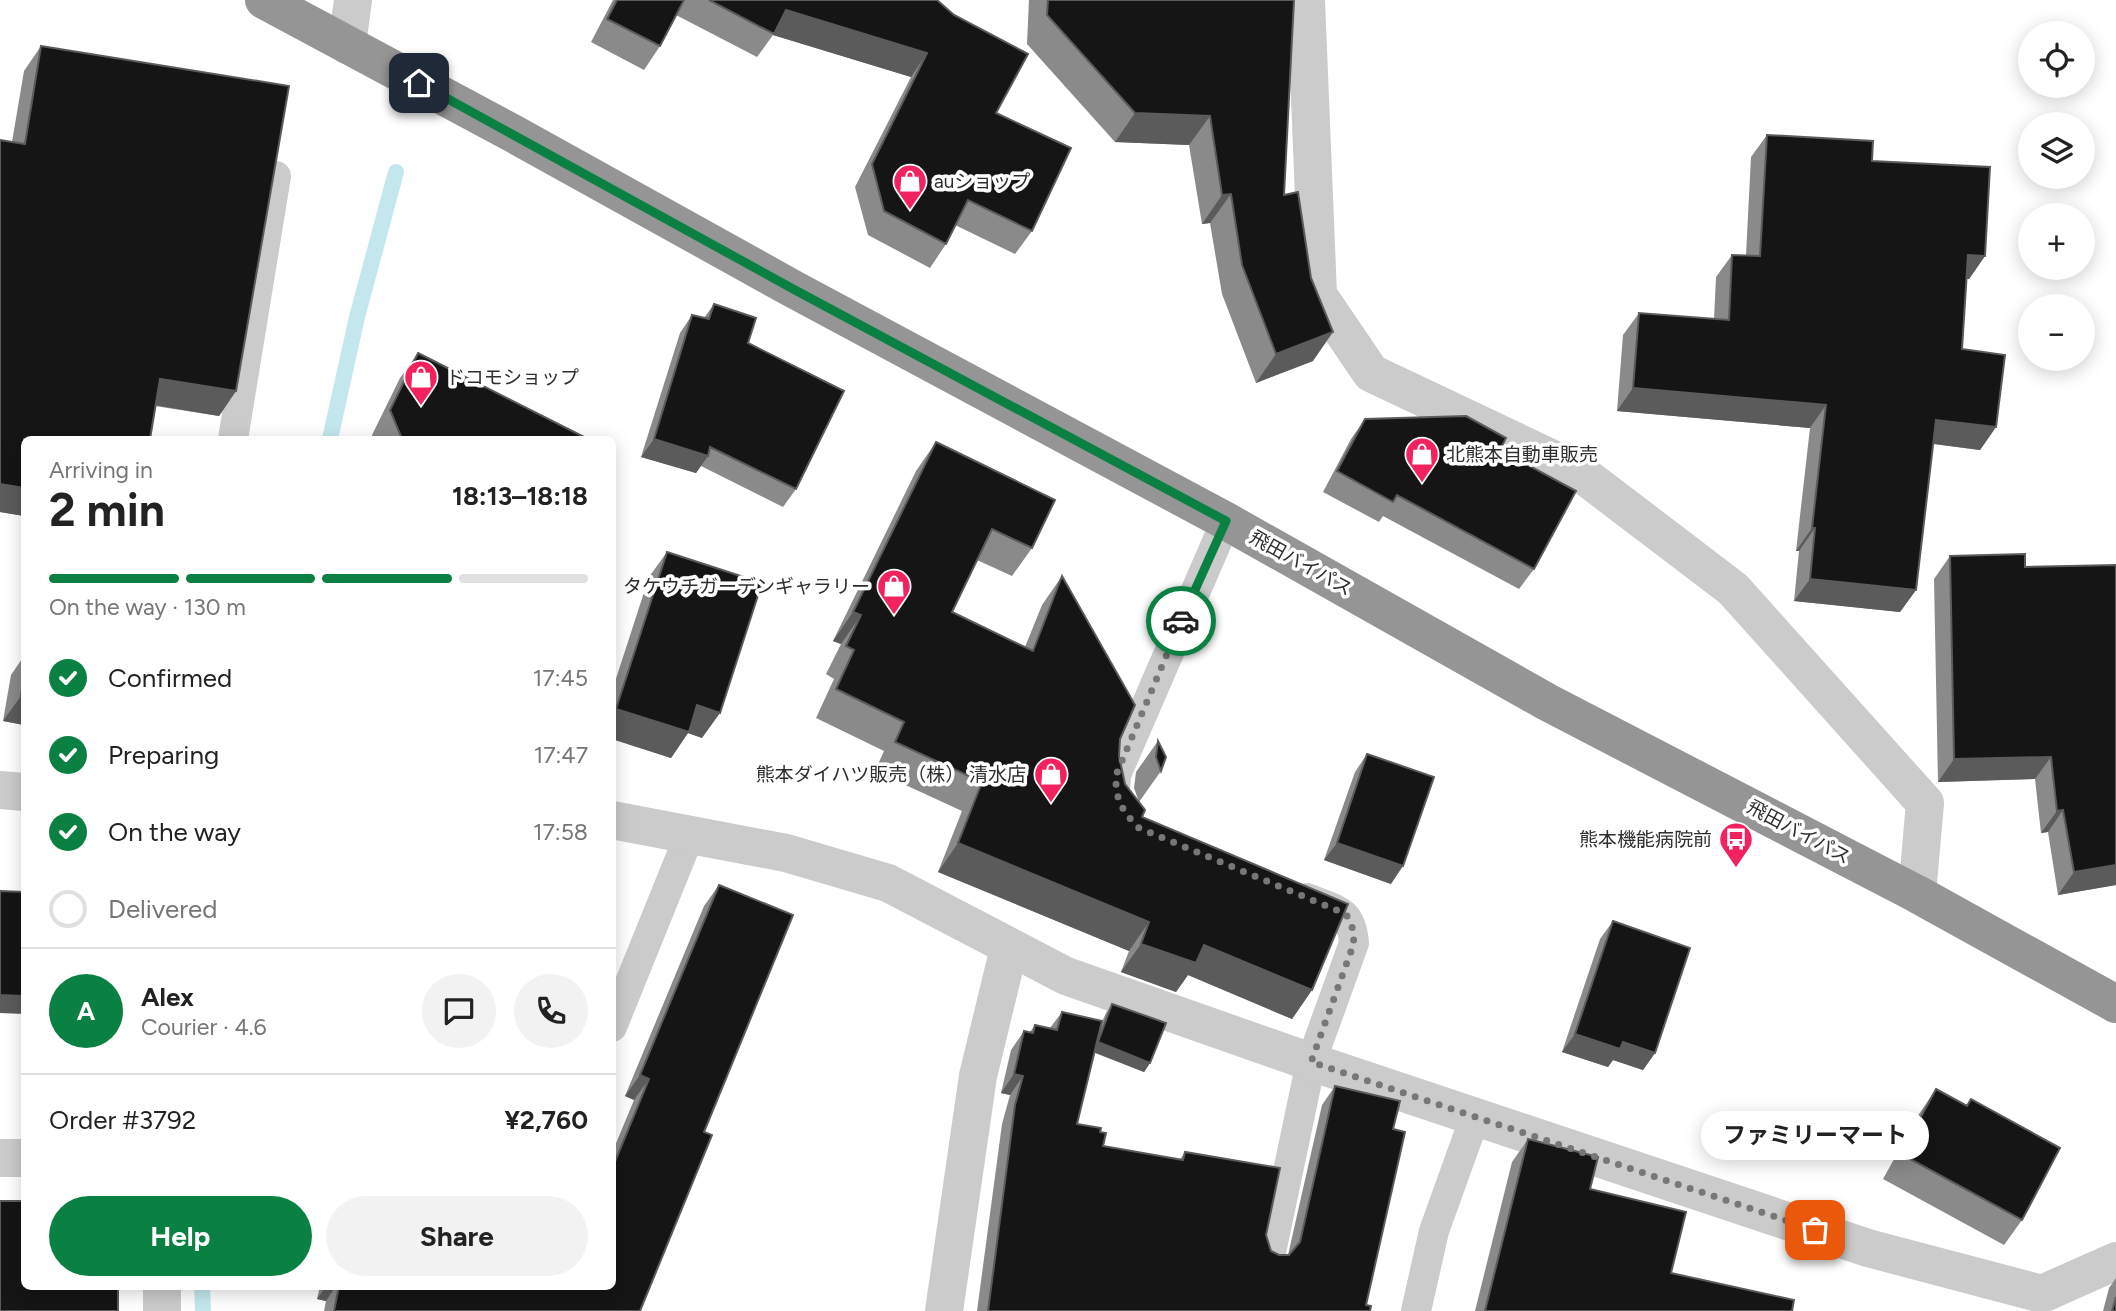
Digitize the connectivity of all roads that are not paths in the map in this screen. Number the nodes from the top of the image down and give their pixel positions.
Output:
1 (264, 0) edge
2 (353, 0) edge
3 (1306, 0) edge
4 (347, 45) junction
5 (276, 176) edge
6 (233, 436) edge
7 (1226, 521) junction
8 (0, 790) edge
9 (21, 792) edge
10 (616, 821) edge
11 (1139, 828) edge
12 (690, 834) junction
13 (1281, 887) edge
14 (1917, 894) junction
15 (1009, 948) junction
16 (2116, 1004) edge
17 (616, 1017) edge
18 (1311, 1062) junction
19 (1475, 1116) junction
20 (0, 1158) edge
21 (21, 1158) edge
22 (1270, 1257) edge
23 (2116, 1261) edge
24 (162, 1290) edge
25 (2041, 1303) edge
26 (162, 1311) edge
27 (944, 1311) edge
28 (1416, 1311) edge

1 - 4 highway, 飛田バイパス
2 - 4 street
3 - 14 street
4 - 7 highway, 飛田バイパス
5 - 6 lane
7 - 11 lane
7 - 14 highway, 飛田バイパス
8 - 9 street
10 - 12 street
12 - 15 street
12 - 17 lane
13 - 18 lane
14 - 16 highway, 飛田バイパス
15 - 18 street
15 - 27 street
18 - 19 street
18 - 22 lane
19 - 25 street
19 - 28 lane
20 - 21 street
23 - 25 street
24 - 26 street

